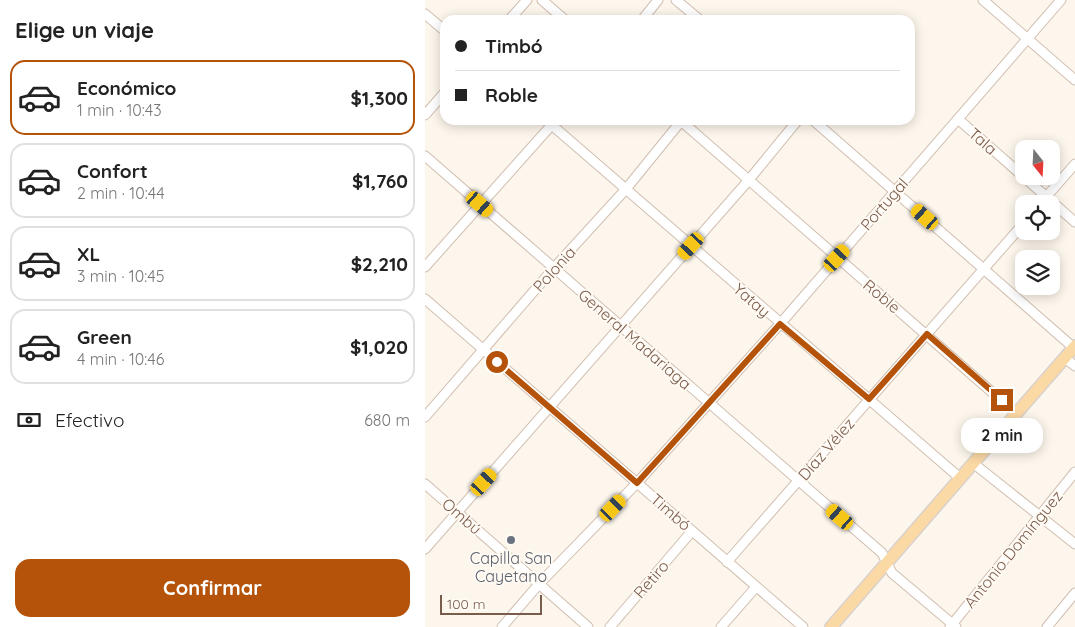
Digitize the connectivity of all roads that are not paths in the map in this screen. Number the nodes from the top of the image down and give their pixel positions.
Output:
1 (527, 0) edge
2 (542, 0) edge
3 (659, 0) edge
4 (677, 0) edge
5 (983, 0) edge
6 (1061, 0) edge
7 (425, 14) edge
8 (514, 15) edge
9 (559, 15) edge
10 (646, 15) edge
11 (694, 15) edge
12 (440, 27) edge
13 (1028, 39) junction
14 (1075, 80) edge
15 (440, 98) edge
16 (425, 115) edge
17 (958, 119) junction
18 (548, 125) edge
19 (554, 125) edge
20 (677, 125) edge
21 (687, 125) edge
22 (794, 125) edge
23 (819, 125) edge
24 (425, 156) edge
25 (1075, 164) edge
26 (748, 180) junction
27 (626, 189) junction
28 (896, 192) junction
29 (1039, 195) edge
30 (1048, 195) edge
31 (480, 204) junction
32 (1060, 211) edge
33 (1075, 222) edge
34 (1015, 233) edge
35 (691, 246) junction
36 (837, 258) junction
37 (425, 267) edge
38 (553, 269) junction
39 (984, 269) junction
40 (425, 299) edge
41 (780, 324) junction
42 (619, 326) junction
43 (927, 334) junction
44 (483, 350) junction
45 (1072, 353) edge
46 (1075, 366) edge
47 (869, 399) junction
48 (709, 403) junction
49 (550, 408) junction
50 (1017, 414) junction
51 (425, 417) edge
52 (973, 463) junction
53 (1075, 472) edge
54 (960, 478) junction
55 (798, 481) junction
56 (637, 483) junction
57 (425, 484) edge
58 (458, 512) junction
59 (1039, 515) junction
60 (692, 531) junction
61 (1075, 544) edge
62 (425, 550) edge
63 (727, 562) junction
64 (886, 563) junction
65 (539, 584) junction
66 (756, 587) junction
67 (1075, 593) edge
68 (953, 626) edge
69 (502, 627) edge
70 (589, 627) edge
71 (609, 627) edge
72 (721, 627) edge
73 (803, 627) edge
74 (831, 627) edge
75 (1047, 627) edge

1 - 8 street
2 - 9 street
3 - 10 street
4 - 11 street
5 - 13 street
6 - 13 street, Portugal
7 - 12 street
13 - 14 street
13 - 17 street, Portugal
15 - 16 street
17 - 28 street, Portugal
17 - 29 street, Tala
18 - 31 street
19 - 27 street, Yatay
20 - 27 street, Polonia
21 - 26 street, Roble
22 - 26 street
23 - 28 street
24 - 31 street, General Madariaga
25 - 30 street
26 - 35 street
26 - 36 street, Roble
27 - 35 street, Yatay
27 - 38 street, Polonia
28 - 36 street, Portugal
28 - 39 street
31 - 37 street
31 - 38 street, General Madariaga
32 - 33 street, Tala
34 - 39 street, Díaz Vélez
35 - 41 street, Yatay
35 - 42 street
36 - 41 street, Portugal
36 - 43 street, Roble
38 - 42 street, General Madariaga
38 - 44 street, Polonia
39 - 43 street, Díaz Vélez
39 - 45 street
40 - 44 street, Timbó
41 - 47 street, Yatay
41 - 48 street, Portugal
42 - 48 street, General Madariaga
42 - 49 street
43 - 47 street, Díaz Vélez
43 - 50 street, Roble
44 - 49 street, Timbó
44 - 51 street, Polonia
45 - 46 street
45 - 50 main road
47 - 54 street, Yatay
47 - 55 street, Díaz Vélez
48 - 55 street, General Madariaga
48 - 56 street, Portugal
49 - 56 street, Timbó
49 - 58 street
50 - 52 main road
52 - 54 main road
52 - 59 street
53 - 59 street, Antonio Domínguez
54 - 64 main road
55 - 63 street, Díaz Vélez
55 - 64 street, General Madariaga
56 - 60 street, Timbó
56 - 65 street, Portugal
57 - 58 street, Ombú
58 - 62 street
58 - 65 street, Ombú
59 - 61 street
59 - 68 street, Antonio Domínguez
60 - 63 street, Timbó
60 - 71 street, Retiro
63 - 66 street, Timbó
64 - 68 street, General Madariaga
64 - 74 main road
65 - 69 street, Portugal
65 - 70 street, Ombú
66 - 72 street
66 - 73 street, Timbó
67 - 75 street

